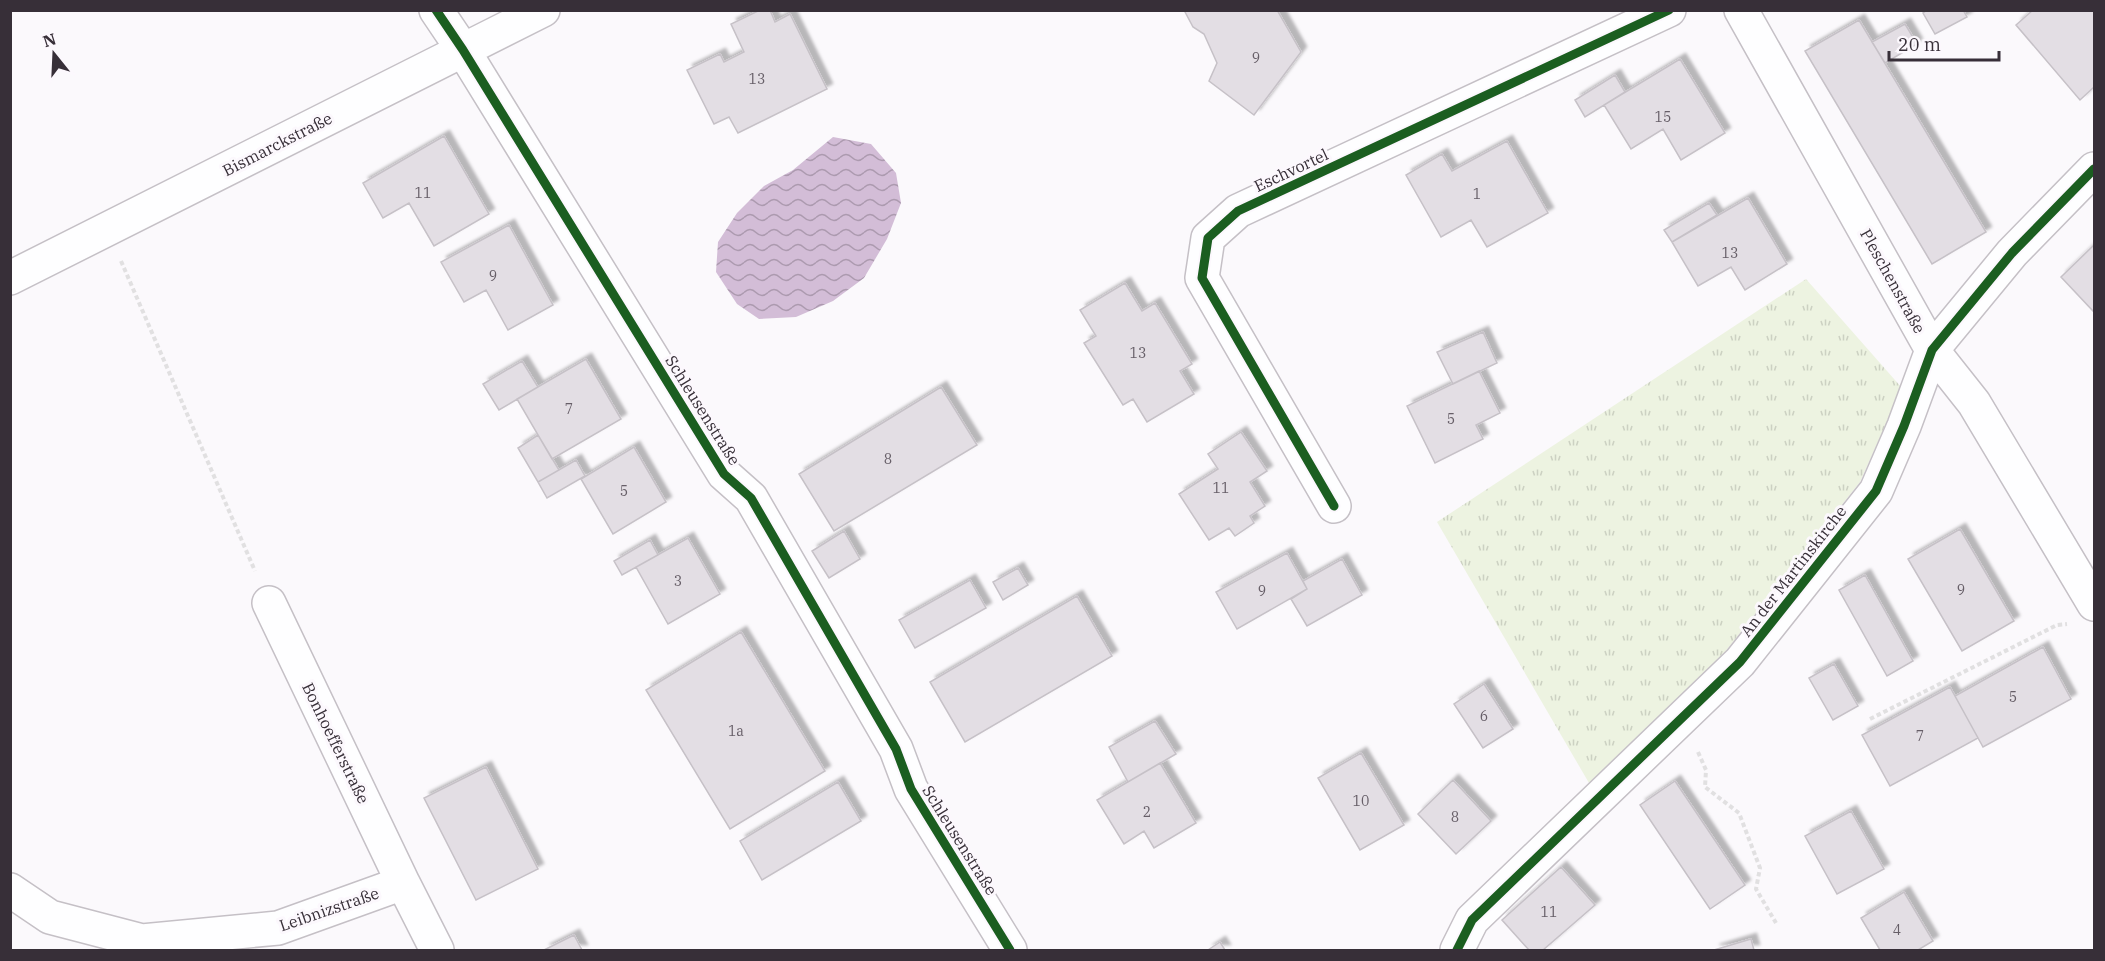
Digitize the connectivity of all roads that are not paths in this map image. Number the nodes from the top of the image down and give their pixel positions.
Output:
1 (436, 10) edge
2 (543, 10) edge
3 (1669, 10) edge
4 (1741, 10) edge
5 (463, 50) junction
6 (2094, 169) edge
7 (10, 278) edge
8 (1932, 350) junction
9 (1334, 506) dead end
10 (269, 603) road end
11 (2094, 604) edge
12 (403, 884) junction
13 (10, 890) edge
14 (437, 951) edge
15 (1010, 951) edge
16 (1458, 951) edge

1 - 5 street, Schleusenstraße
2 - 5 street, Bismarckstraße
3 - 9 street, Eschvortel
4 - 8 street, Pleschenstraße
5 - 7 street, Bismarckstraße
5 - 15 street, Schleusenstraße
6 - 8 street, An der Martinskirche
8 - 11 street, Pleschenstraße
8 - 16 street, An der Martinskirche
10 - 12 street, Bonhoefferstraße
12 - 13 street, Leibnizstraße
12 - 14 street

